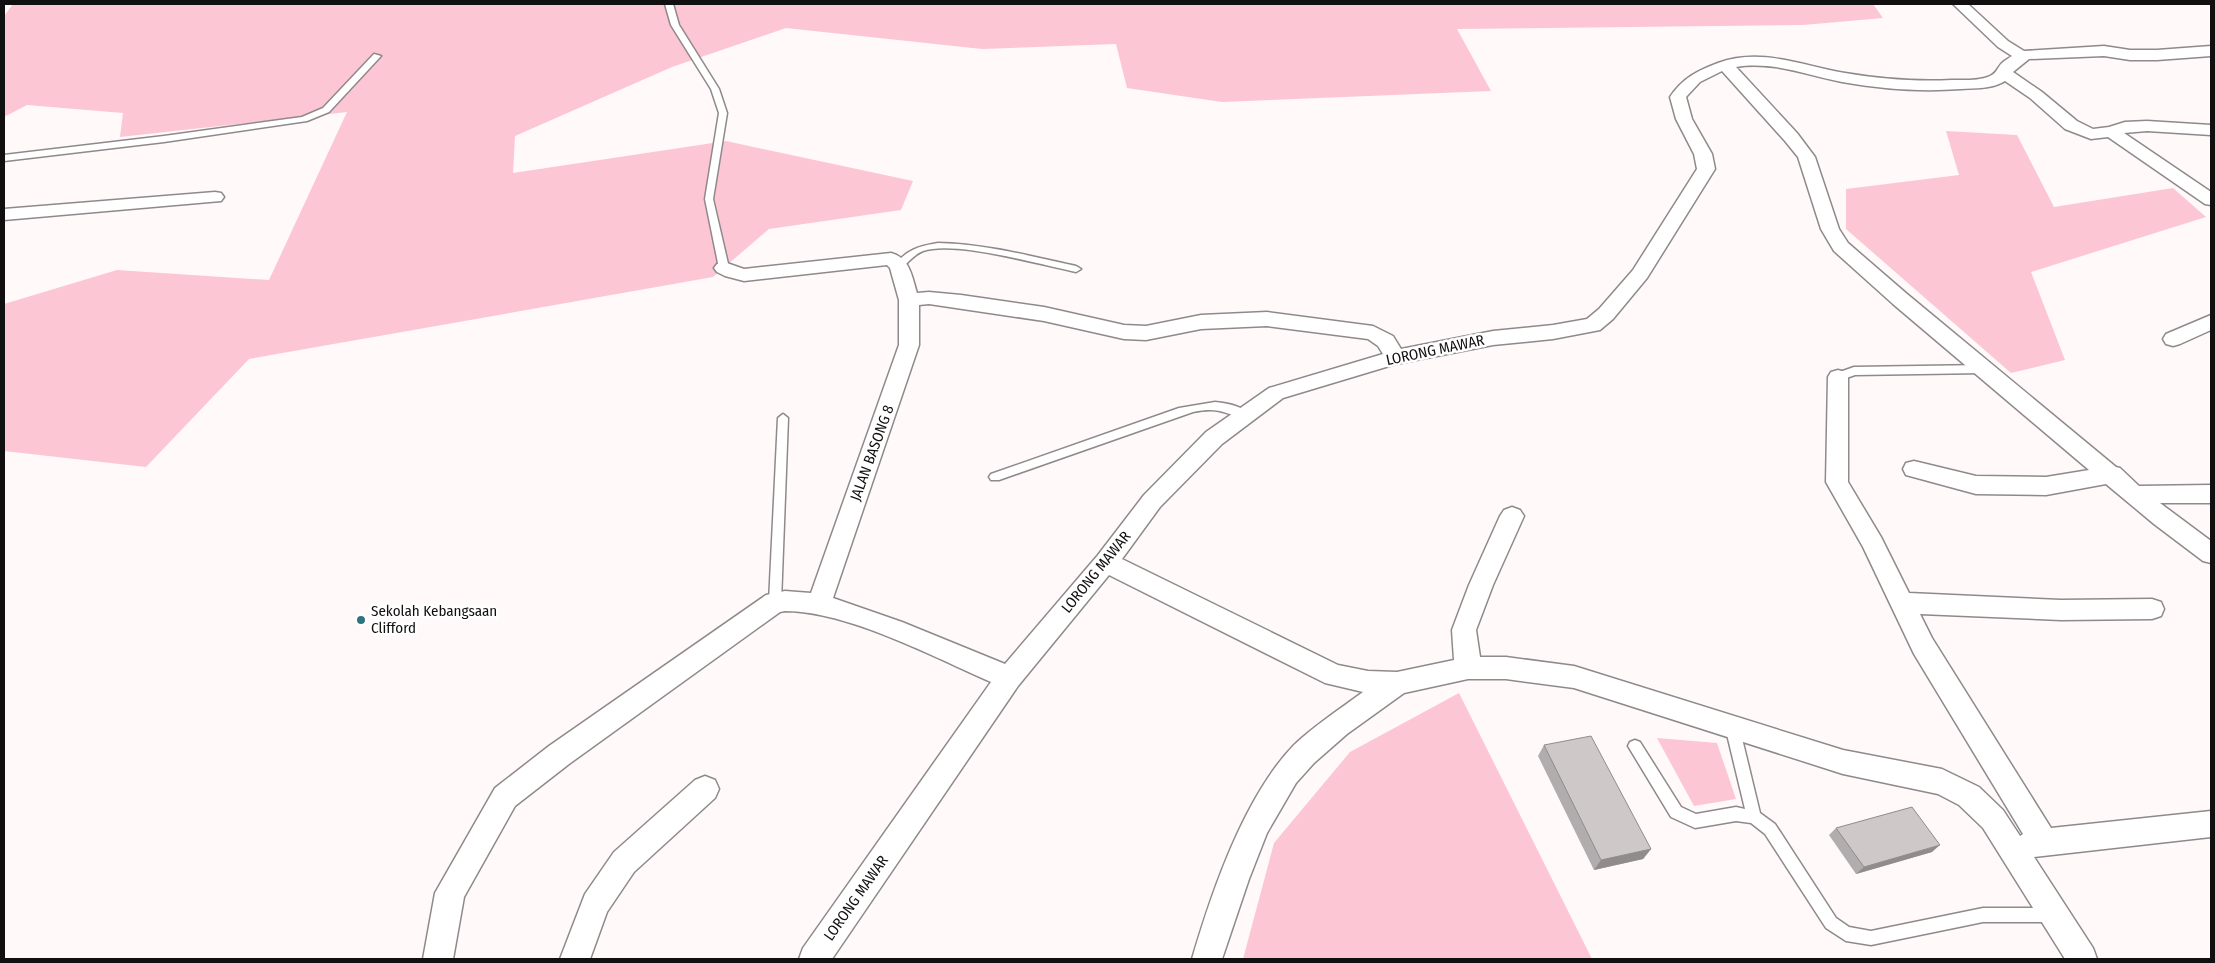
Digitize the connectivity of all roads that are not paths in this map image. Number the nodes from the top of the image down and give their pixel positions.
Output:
1 (669, 4) edge
2 (1960, 4) edge
3 (2211, 51) edge
4 (377, 56) dead end
5 (2022, 56) junction
6 (1724, 65) junction
7 (2005, 73) junction
8 (2211, 130) edge
9 (2111, 132) junction
10 (4, 158) edge
11 (216, 197) dead end
12 (2211, 200) edge
13 (4, 215) edge
14 (899, 266) junction
15 (724, 268) joint
16 (1076, 269) dead end
17 (909, 300) junction
18 (2211, 322) edge
19 (2173, 339) dead end
20 (1396, 357) junction
21 (1984, 369) junction
22 (1838, 377) joint
23 (1245, 415) junction
24 (782, 418) dead end
25 (1914, 469) dead end
26 (2112, 474) junction
27 (995, 477) dead end
28 (2136, 494) junction
29 (2211, 494) edge
30 (1512, 516) dead end
31 (2211, 554) edge
32 (1106, 562) junction
33 (775, 602) junction
34 (1901, 603) junction
35 (819, 604) junction
36 (2152, 609) dead end
37 (1468, 668) junction
38 (1009, 678) junction
39 (1398, 683) junction
40 (1732, 726) junction
41 (1635, 746) dead end
42 (705, 789) dead end
43 (1754, 817) junction
44 (2211, 824) edge
45 (2044, 843) junction
46 (2011, 846) junction
47 (2054, 915) junction
48 (438, 959) edge
49 (575, 959) edge
50 (814, 959) edge
51 (1207, 959) edge
52 (2082, 959) edge

1 - 15 lane
2 - 5 street
3 - 5 street
4 - 10 lane
5 - 7 street
6 - 7 street
6 - 20 street, LORONG MAWAR
6 - 21 street
7 - 9 street
8 - 9 street
9 - 12 street
11 - 13 street
14 - 15 street
14 - 16 lane
14 - 17 street, JALAN BASONG 8
17 - 20 street
17 - 35 street, JALAN BASONG 8
18 - 19 street
20 - 23 street, LORONG MAWAR
21 - 22 lane
21 - 26 street
22 - 34 street
23 - 27 lane
23 - 32 street, LORONG MAWAR
24 - 33 lane
25 - 26 street
26 - 28 street
28 - 29 street
28 - 31 street
30 - 37 street
32 - 38 street, LORONG MAWAR
32 - 39 street
33 - 35 street
33 - 48 street
34 - 36 street
34 - 45 street
35 - 38 street
37 - 39 street
37 - 40 street
38 - 50 street, LORONG MAWAR
39 - 51 street
40 - 43 lane
40 - 46 street
41 - 43 lane
42 - 49 street
43 - 47 lane
44 - 45 street
45 - 46 street
46 - 47 street
47 - 52 street

